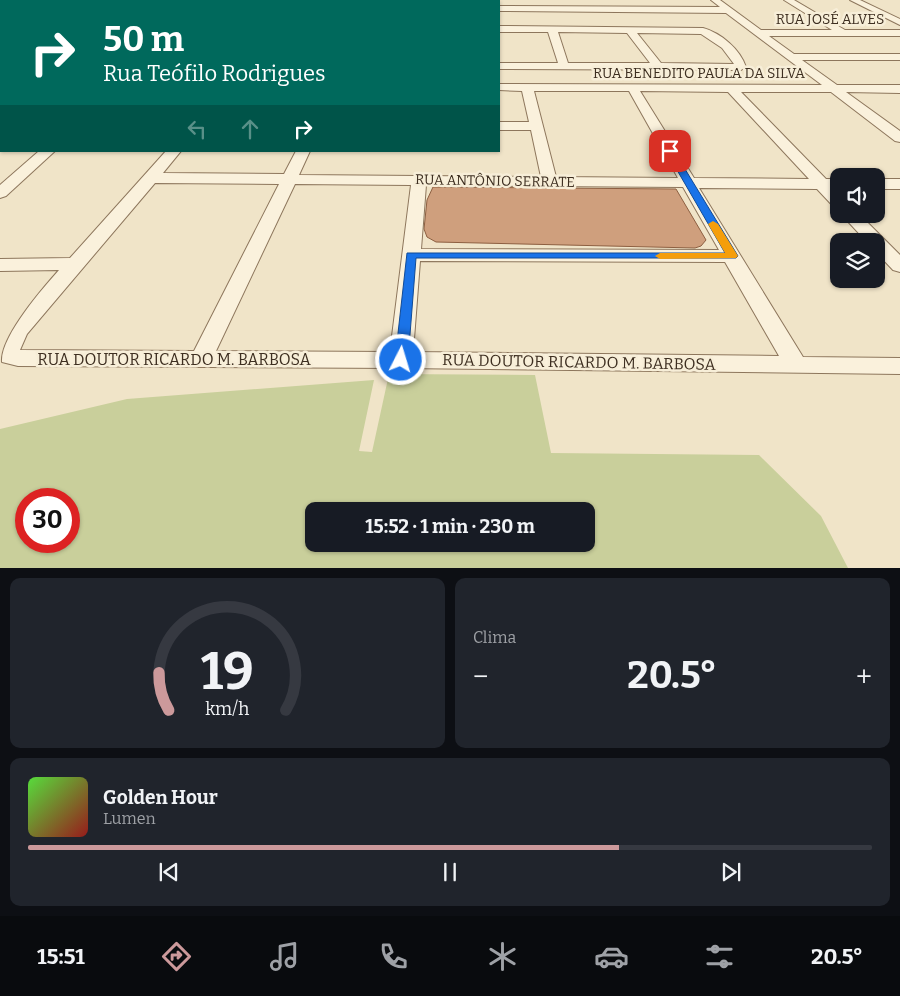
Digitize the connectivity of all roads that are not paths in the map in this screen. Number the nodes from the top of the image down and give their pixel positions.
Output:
1 (606, 0) edge
2 (716, 0) edge
3 (788, 0) edge
4 (854, 0) edge
5 (500, 9) edge
6 (613, 10) junction
7 (729, 10) junction
8 (900, 22) edge
9 (500, 29) edge
10 (552, 29) junction
11 (630, 30) junction
12 (759, 33) junction
13 (844, 33) junction
14 (900, 33) edge
15 (791, 57) junction
16 (900, 57) edge
17 (500, 66) edge
18 (564, 66) junction
19 (658, 67) junction
20 (500, 86) edge
21 (527, 87) junction
22 (632, 87) junction
23 (731, 88) junction
24 (834, 88) junction
25 (900, 89) edge
26 (500, 126) edge
27 (537, 126) junction
28 (898, 135) edge
29 (47, 152) edge
30 (173, 152) edge
31 (302, 152) edge
32 (151, 178) junction
33 (290, 179) junction
34 (419, 180) junction
35 (550, 182) junction
36 (689, 183) junction
37 (821, 184) junction
38 (830, 184) edge
39 (885, 184) edge
40 (900, 184) edge
41 (0, 193) edge
42 (830, 193) edge
43 (859, 223) edge
44 (411, 255) junction
45 (732, 256) junction
46 (76, 264) junction
47 (0, 265) edge
48 (900, 266) edge
49 (201, 359) junction
50 (401, 360) junction
51 (796, 365) junction
52 (900, 366) edge

1 - 6 street
2 - 7 street
3 - 13 street
4 - 8 street
5 - 6 street
6 - 7 street
7 - 12 street
9 - 10 street
10 - 11 street
10 - 18 street
11 - 19 street
11 - 19 street
12 - 13 street, RUA JOSÉ ALVES
12 - 15 street
13 - 14 street, RUA JOSÉ ALVES
15 - 16 street
15 - 24 street
17 - 18 street
18 - 19 street
20 - 21 street, RUA BENEDITO PAULA DA SILVA
21 - 22 street, RUA BENEDITO PAULA DA SILVA
21 - 27 street
22 - 23 street, RUA BENEDITO PAULA DA SILVA
22 - 36 street
23 - 24 street, RUA BENEDITO PAULA DA SILVA
23 - 37 street
24 - 25 street, RUA BENEDITO PAULA DA SILVA
24 - 28 street
26 - 27 street
27 - 35 street
29 - 41 street
30 - 32 street
31 - 33 street
32 - 33 street, RUA ANTÔNIO SERRATE
32 - 46 street
33 - 34 street, RUA ANTÔNIO SERRATE
33 - 49 street
34 - 35 street, RUA ANTÔNIO SERRATE
34 - 44 street
35 - 36 street, RUA ANTÔNIO SERRATE
36 - 37 street, RUA ANTÔNIO SERRATE
36 - 45 street
37 - 38 street, RUA ANTÔNIO SERRATE
37 - 42 street
39 - 40 street
43 - 48 street
44 - 45 street
44 - 50 street
45 - 51 street
46 - 47 street
46 - 49 street, RUA DOUTOR RICARDO M. BARBOSA
49 - 50 street, RUA DOUTOR RICARDO M. BARBOSA
50 - 51 street, RUA DOUTOR RICARDO M. BARBOSA
51 - 52 street, RUA DOUTOR RICARDO M. BARBOSA

